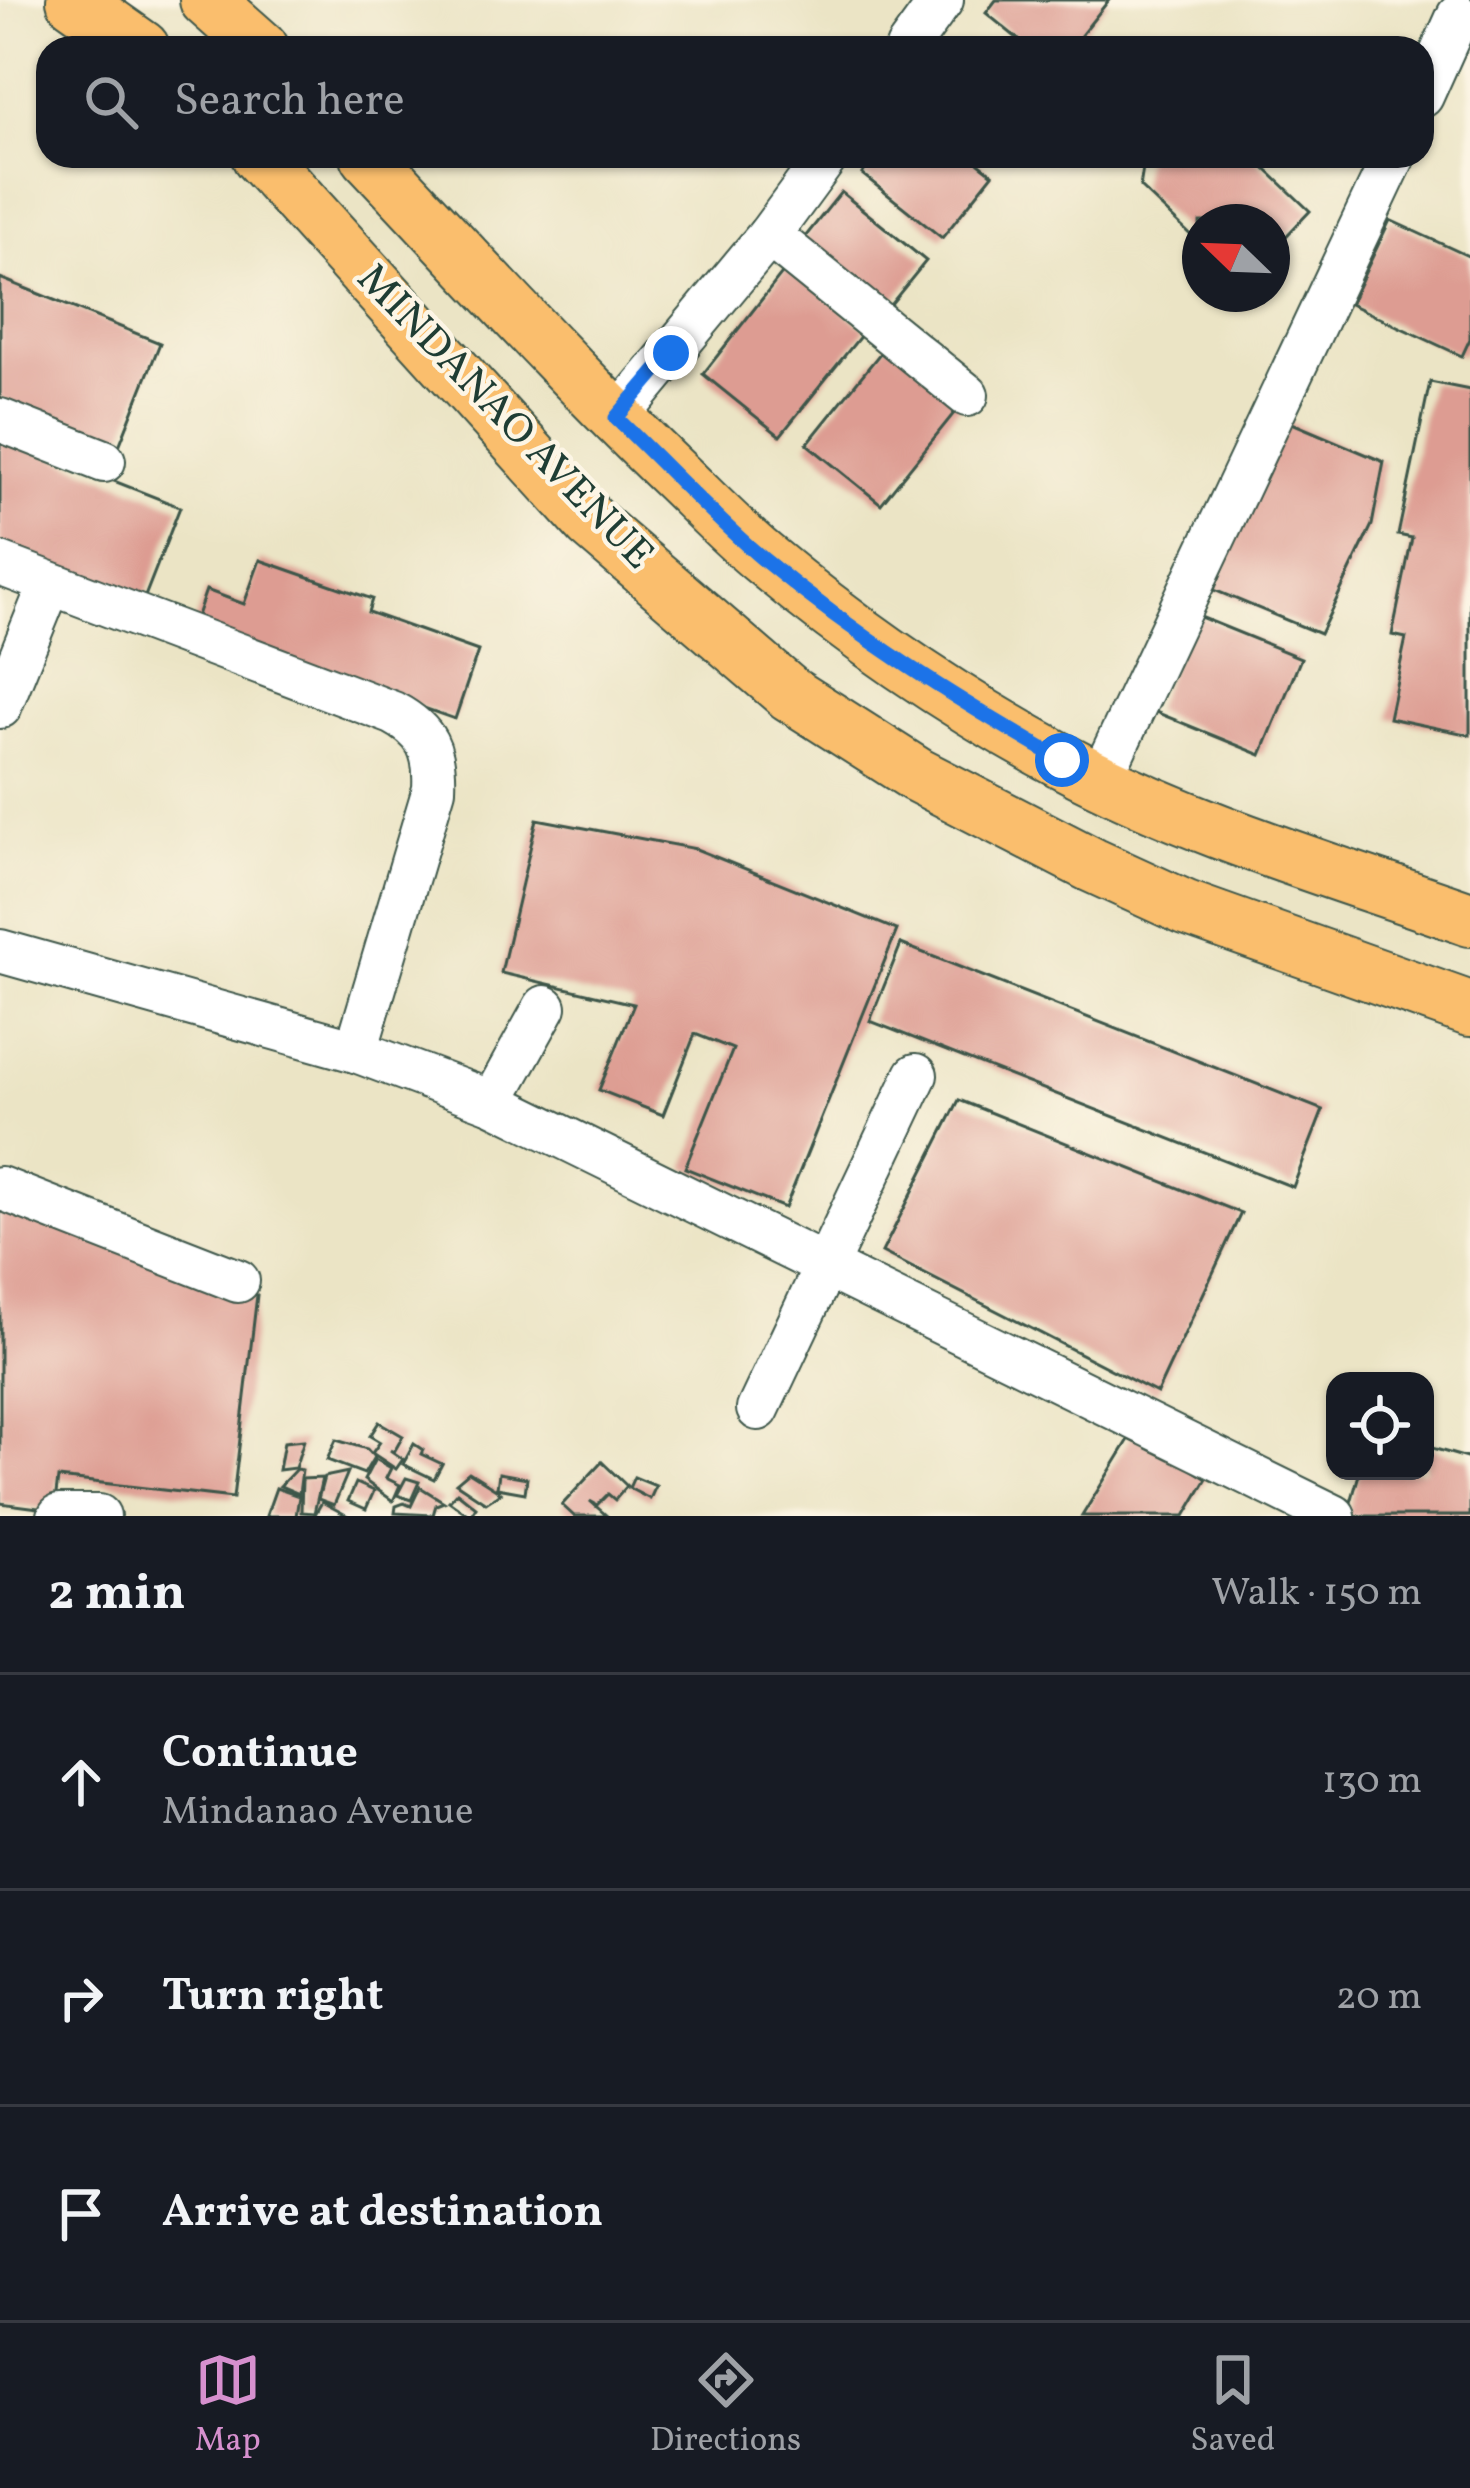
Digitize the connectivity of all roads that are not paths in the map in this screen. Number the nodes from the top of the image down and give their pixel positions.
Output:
1 (74, 0) edge
2 (208, 0) edge
3 (943, 0) edge
4 (1458, 16) dead end
5 (125, 36) edge
6 (248, 36) edge
7 (916, 36) edge
8 (1434, 69) edge
9 (270, 168) edge
10 (379, 168) edge
11 (818, 168) edge
12 (1388, 168) edge
13 (769, 235) junction
14 (518, 316) junction
15 (454, 371) junction
16 (967, 395) dead end
17 (616, 418) junction
18 (0, 420) edge
19 (104, 461) dead end
20 (0, 564) edge
21 (50, 584) junction
22 (0, 707) edge
23 (1100, 780) junction
24 (1470, 919) edge
25 (0, 951) edge
26 (545, 1007) dead end
27 (1470, 1009) edge
28 (356, 1051) junction
29 (916, 1075) dead end
30 (492, 1102) junction
31 (0, 1188) edge
32 (828, 1264) junction
33 (238, 1281) dead end
34 (758, 1409) dead end
35 (59, 1516) edge
36 (99, 1516) edge
37 (1334, 1516) edge

1 - 5 main road
2 - 6 main road
3 - 7 street
4 - 8 street
9 - 15 main road, MINDANAO AVENUE
10 - 14 main road, MINDANAO AVENUE
11 - 13 street
12 - 23 street
13 - 16 street
13 - 17 street
14 - 15 main road
14 - 17 main road, MINDANAO AVENUE
15 - 27 main road, MINDANAO AVENUE
17 - 23 main road, MINDANAO AVENUE
18 - 19 street
20 - 21 street
21 - 22 street
21 - 28 street
23 - 24 main road, MINDANAO AVENUE
25 - 28 street
26 - 30 street
28 - 30 street
29 - 32 street
30 - 32 street
31 - 33 street
32 - 34 street
32 - 37 street
35 - 36 street

